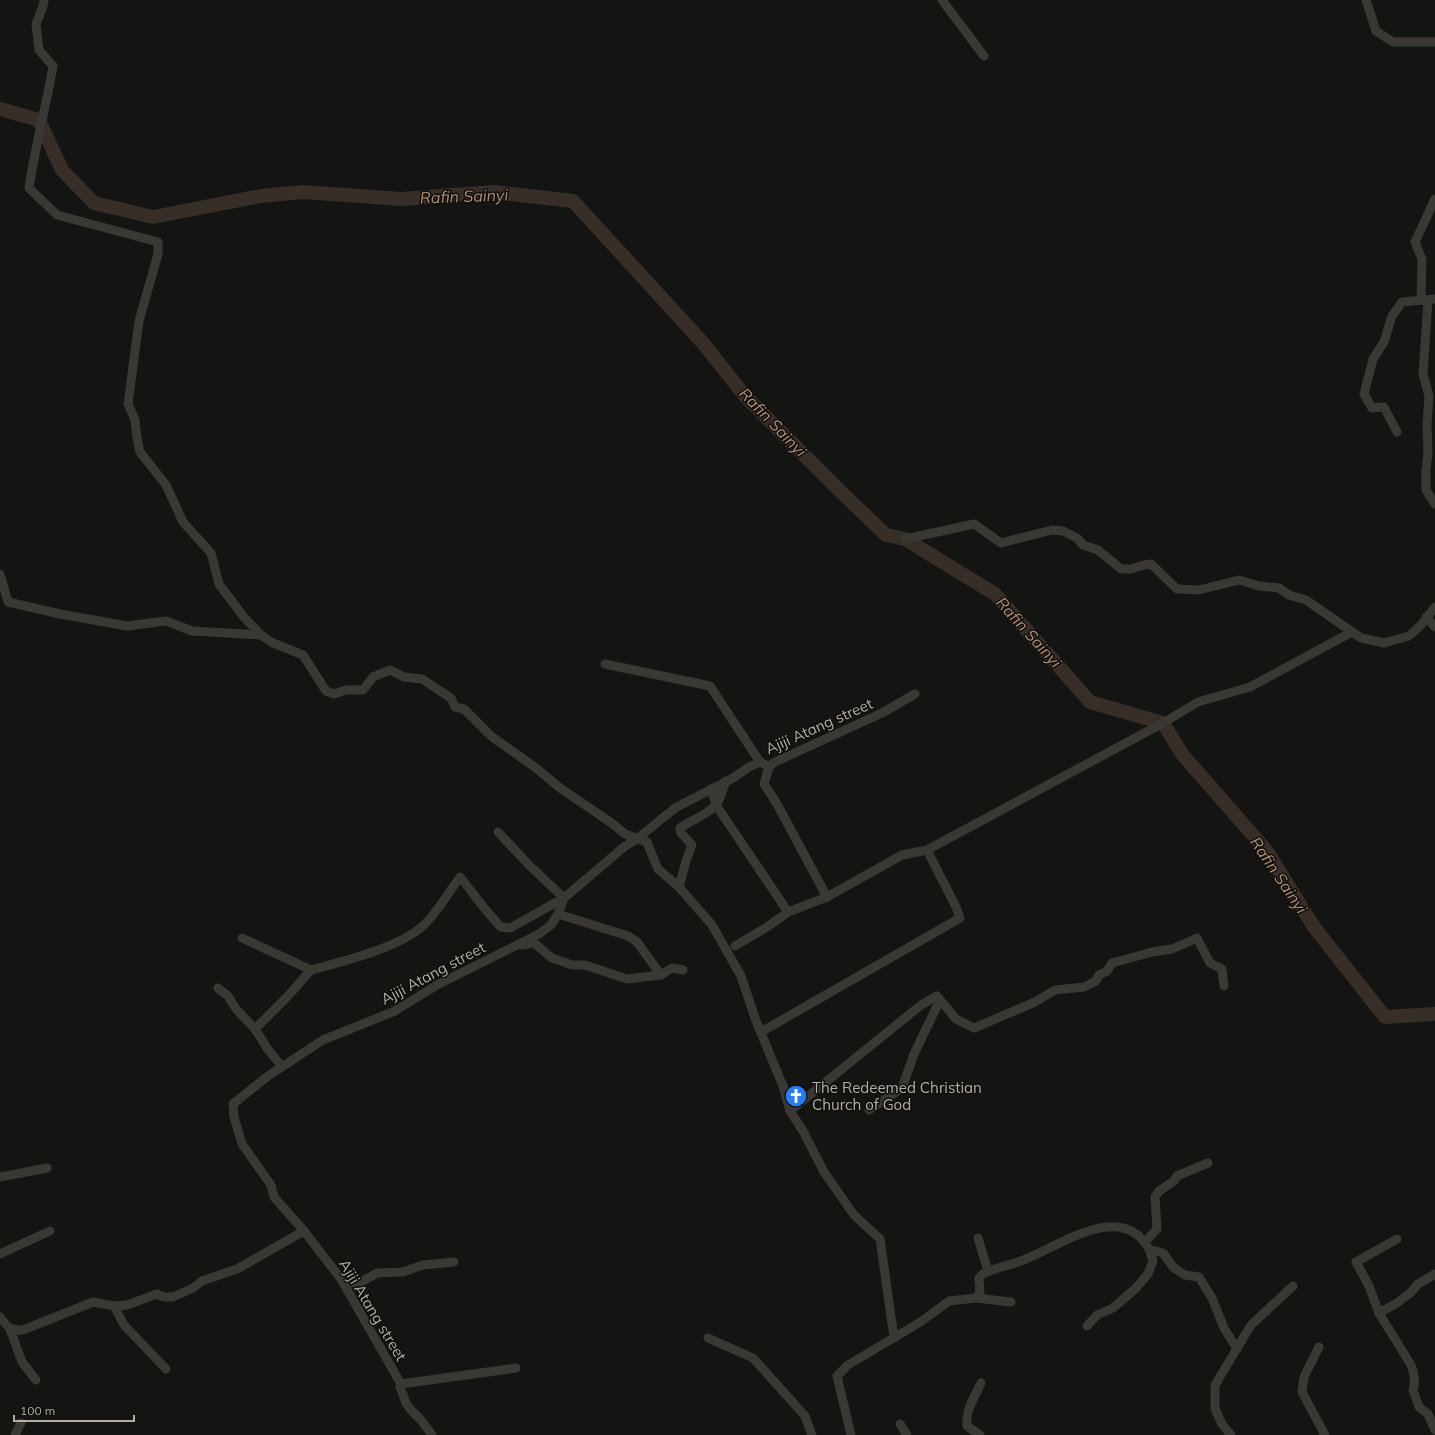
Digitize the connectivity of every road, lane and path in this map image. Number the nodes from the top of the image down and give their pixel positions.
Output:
1 (44, 0) edge
2 (942, 0) edge
3 (1366, 0) edge
4 (1435, 42) edge
5 (984, 56) dead end
6 (1435, 199) edge
7 (1428, 300) edge
8 (1397, 432) dead end
9 (1435, 504) edge
10 (905, 539) dead end
11 (0, 574) edge
12 (4, 600) edge
13 (1435, 607) edge
14 (1426, 617) junction
15 (1435, 627) edge
16 (1352, 632) junction
17 (260, 635) junction
18 (605, 664) dead end
19 (915, 694) dead end
20 (760, 762) junction
21 (768, 767) junction
22 (726, 781) junction
23 (711, 789) junction
24 (716, 805) junction
25 (498, 832) dead end
26 (637, 839) junction
27 (927, 850) junction
28 (679, 887) junction
29 (827, 897) junction
30 (564, 898) junction
31 (788, 912) junction
32 (558, 914) junction
33 (242, 938) dead end
34 (513, 946) junction
35 (735, 946) dead end
36 (311, 970) junction
37 (683, 970) dead end
38 (661, 975) junction
39 (1224, 986) dead end
40 (218, 988) dead end
41 (940, 1000) junction
42 (256, 1029) junction
43 (761, 1032) junction
44 (282, 1067) junction
45 (868, 1110) dead end
46 (790, 1111) junction
47 (1208, 1163) dead end
48 (47, 1168) dead end
49 (0, 1177) edge
50 (50, 1231) dead end
51 (304, 1231) junction
52 (978, 1238) dead end
53 (1397, 1239) dead end
54 (1147, 1245) junction
55 (0, 1254) edge
56 (454, 1262) dead end
57 (988, 1271) junction
58 (1435, 1274) edge
59 (344, 1284) junction
60 (1293, 1286) dead end
61 (976, 1298) junction
62 (1011, 1302) dead end
63 (114, 1306) junction
64 (1379, 1313) junction
65 (0, 1317) edge
66 (1087, 1326) dead end
67 (10, 1329) junction
68 (708, 1338) dead end
69 (894, 1338) junction
70 (1318, 1347) dead end
71 (1237, 1349) junction
72 (516, 1368) dead end
73 (166, 1369) dead end
74 (36, 1380) dead end
75 (981, 1383) dead end
76 (401, 1384) junction
77 (21, 1423) dead end
78 (900, 1424) dead end
79 (1435, 1430) edge
80 (15, 1435) edge
81 (432, 1435) edge
82 (812, 1435) edge
83 (851, 1435) edge
84 (907, 1435) edge
85 (980, 1435) edge
86 (1231, 1435) edge
87 (1325, 1435) edge

1 - 17 street
2 - 5 street
3 - 4 street
6 - 7 street
7 - 8 street
7 - 9 street
10 - 16 street
11 - 12 street
12 - 17 street
13 - 14 street
14 - 15 street
14 - 16 street
16 - 27 street
17 - 26 street
18 - 20 street
19 - 21 street, Ajiji Atang street
20 - 21 street, Ajiji Atang street
20 - 22 street, Ajiji Atang street
21 - 29 street
22 - 23 street, Ajiji Atang street
22 - 24 street
23 - 24 street
23 - 26 street, Ajiji Atang street
24 - 28 street
24 - 31 street
25 - 30 street
26 - 28 street
26 - 30 street, Ajiji Atang street
27 - 29 street
27 - 43 street
28 - 43 street
29 - 31 street
30 - 32 street, Ajiji Atang street
30 - 36 street
31 - 35 street
32 - 34 street, Ajiji Atang street
32 - 38 street
33 - 36 street
34 - 38 street
34 - 44 street, Ajiji Atang street
36 - 42 street
37 - 38 street
39 - 41 street
40 - 42 street
41 - 45 street
41 - 46 street
42 - 44 street
43 - 46 street
44 - 51 street, Ajiji Atang street
46 - 69 street
47 - 54 street
48 - 49 street
50 - 55 street
51 - 59 street, Ajiji Atang street
51 - 63 street
52 - 57 street
53 - 64 street
54 - 57 street
54 - 66 street
54 - 71 street
56 - 59 street
57 - 61 street
58 - 64 street
59 - 76 street, Ajiji Atang street
60 - 71 street
61 - 62 street
61 - 69 street
63 - 67 street
63 - 73 street
64 - 79 street
65 - 67 street
67 - 74 street
68 - 82 street
69 - 83 street
70 - 87 street
71 - 86 street
72 - 76 street, Ajiji Atang street
75 - 85 street
76 - 81 street, Ajiji Atang street
77 - 80 street
78 - 84 street

